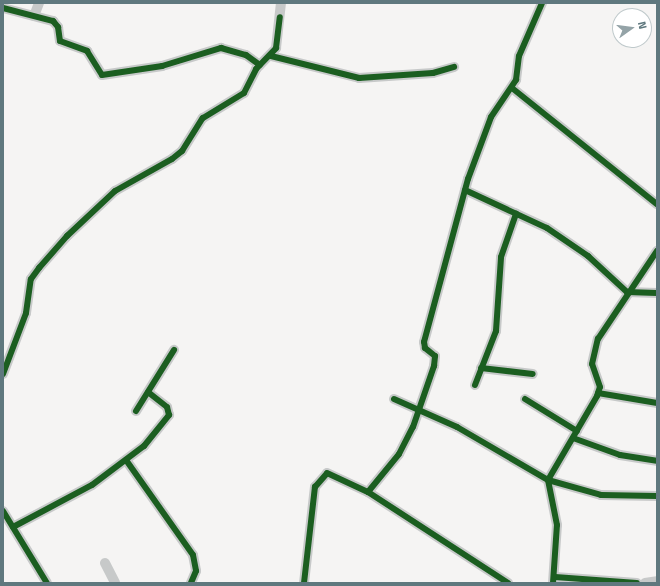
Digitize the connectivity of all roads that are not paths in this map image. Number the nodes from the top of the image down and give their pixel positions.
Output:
1 (39, 3) edge
2 (281, 3) edge
3 (542, 3) edge
4 (3, 8) edge
5 (34, 16) junction
6 (271, 56) junction
7 (260, 65) junction
8 (454, 66) dead end
9 (512, 88) junction
10 (465, 190) junction
11 (657, 204) edge
12 (516, 214) junction
13 (657, 251) edge
14 (627, 292) junction
15 (657, 292) edge
16 (174, 350) dead end
17 (481, 368) junction
18 (3, 374) edge
19 (533, 374) dead end
20 (475, 385) dead end
21 (148, 392) junction
22 (598, 393) junction
23 (394, 398) dead end
24 (525, 398) dead end
25 (657, 403) edge
26 (419, 408) junction
27 (136, 411) dead end
28 (575, 435) junction
29 (126, 460) junction
30 (657, 461) edge
31 (548, 480) junction
32 (368, 492) junction
33 (657, 496) edge
34 (3, 511) edge
35 (13, 527) junction
36 (105, 563) dead end
37 (554, 580) edge
38 (657, 581) edge
39 (47, 583) edge
40 (116, 583) edge
41 (191, 583) edge
42 (305, 583) edge
43 (508, 583) edge
44 (637, 583) edge
45 (645, 583) edge

1 - 5 street
2 - 6 street
3 - 9 street
4 - 5 street
5 - 7 street
6 - 7 street
6 - 8 street
7 - 18 street
9 - 10 street
9 - 11 street
10 - 12 street
10 - 26 street
12 - 14 street
12 - 17 street
13 - 14 street
14 - 15 street
14 - 22 street
16 - 21 street
17 - 19 street
17 - 20 street
21 - 27 street
21 - 29 street
22 - 25 street
22 - 28 street
23 - 26 street
24 - 28 street
26 - 31 street
26 - 32 street
28 - 30 street
28 - 31 street
29 - 35 street
29 - 41 street
31 - 33 street
31 - 37 street
32 - 42 street
32 - 43 street
34 - 35 street
35 - 39 street
36 - 40 street
37 - 44 street
38 - 45 street

